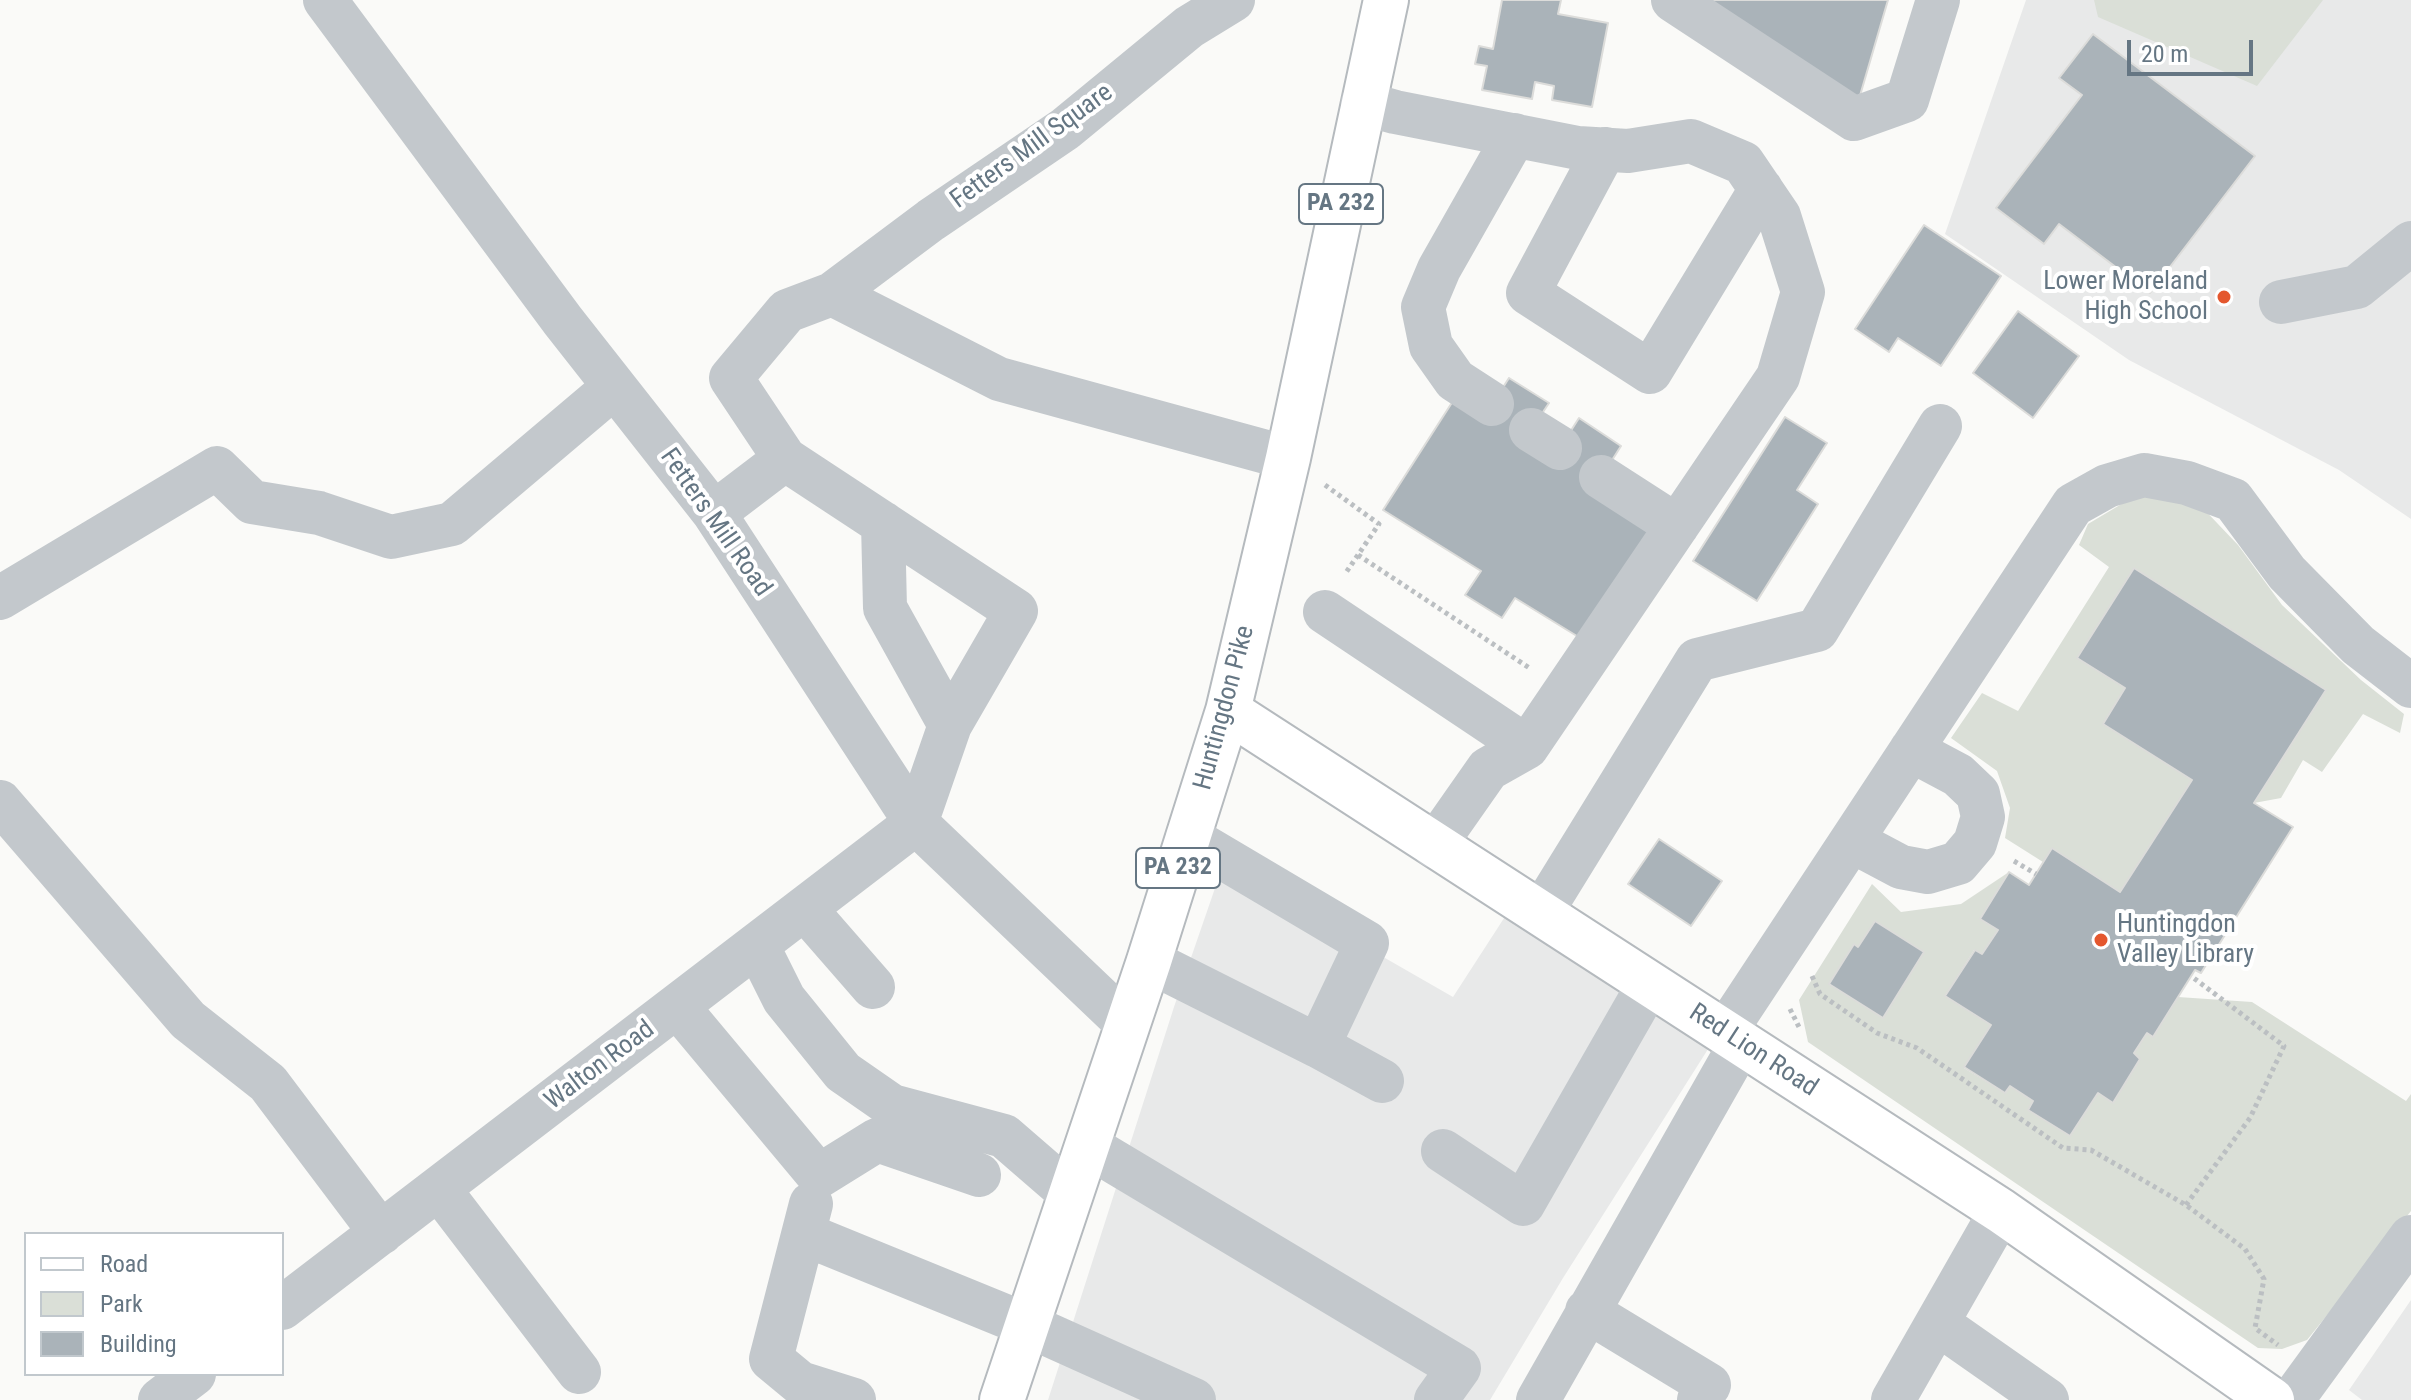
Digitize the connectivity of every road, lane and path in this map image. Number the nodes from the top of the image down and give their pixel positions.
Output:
1 (325, 0) edge
2 (1233, 0) edge
3 (1386, 0) edge
4 (1673, 0) edge
5 (1938, 0) edge
6 (1363, 103) junction
7 (1515, 135) junction
8 (1605, 149) junction
9 (1761, 189) junction
10 (2411, 243) edge
11 (832, 294) junction
12 (2281, 302) dead end
13 (614, 387) junction
14 (1492, 404) dead end
15 (1940, 426) dead end
16 (1288, 458) junction
17 (785, 459) junction
18 (1601, 477) dead end
19 (1323, 483) dead end
20 (714, 513) junction
21 (883, 523) junction
22 (1677, 526) junction
23 (1358, 555) junction
24 (1334, 595) joint
25 (0, 598) edge
26 (1535, 672) dead end
27 (2411, 686) edge
28 (1228, 711) junction
29 (950, 725) junction
30 (1527, 747) junction
31 (1911, 750) junction
32 (0, 802) edge
33 (916, 823) junction
34 (1188, 837) junction
35 (1852, 841) junction
36 (1434, 846) junction
37 (2003, 854) dead end
38 (2036, 874) dead end
39 (805, 909) junction
40 (1541, 913) junction
41 (757, 945) junction
42 (1149, 961) junction
43 (1808, 964) dead end
44 (2191, 976) dead end
45 (1649, 984) junction
46 (873, 987) dead end
47 (677, 1006) junction
48 (1127, 1024) junction
49 (1733, 1038) junction
50 (1318, 1046) junction
51 (1382, 1081) dead end
52 (1088, 1146) junction
53 (1443, 1151) dead end
54 (979, 1175) dead end
55 (819, 1176) junction
56 (439, 1189) junction
57 (1071, 1194) junction
58 (2186, 1205) junction
59 (2001, 1211) junction
60 (381, 1233) junction
61 (804, 1234) junction
62 (2411, 1237) edge
63 (284, 1306) edge
64 (1587, 1311) junction
65 (1937, 1323) junction
66 (1027, 1325) junction
67 (2282, 1349) dead end
68 (579, 1372) dead end
69 (191, 1376) edge
70 (1715, 1395) edge
71 (160, 1400) edge
72 (854, 1400) edge
73 (1002, 1400) edge
74 (1120, 1400) edge
75 (1194, 1400) edge
76 (1436, 1400) edge
77 (1538, 1400) edge
78 (1893, 1400) edge
79 (2047, 1400) edge
80 (2272, 1400) edge
81 (2292, 1400) edge

1 - 13 street, Fetters Mill Road
2 - 11 street, Fetters Mill Square
3 - 6 main road, Huntingdon Pike / PA 232
4 - 5 street
6 - 7 street
6 - 16 main road, Huntingdon Pike / PA 232
7 - 8 street
7 - 14 street
8 - 9 street
8 - 9 street
9 - 22 street
10 - 12 street
11 - 16 street
11 - 17 street, Fetters Mill Square
13 - 20 street, Fetters Mill Road
13 - 25 street
15 - 40 street
16 - 28 main road, Huntingdon Pike / PA 232
17 - 20 street
17 - 21 street
18 - 22 street
19 - 23 path
20 - 33 street, Fetters Mill Road
21 - 29 street
21 - 29 street
22 - 30 street
23 - 24 path
23 - 26 path
24 - 30 street
27 - 31 street
28 - 34 main road, Huntingdon Pike / PA 232
28 - 36 main road, Red Lion Road
29 - 33 street
30 - 36 street
31 - 35 street
31 - 35 street
32 - 60 street
33 - 39 street, Walton Road
33 - 48 street, Fetters Mill Road
34 - 42 main road, Huntingdon Pike / PA 232
34 - 50 street
35 - 49 street
36 - 40 main road, Red Lion Road
37 - 38 path
39 - 41 street, Walton Road
39 - 46 street
40 - 45 main road, Red Lion Road
41 - 47 street, Walton Road
41 - 57 street
42 - 48 main road, Huntingdon Pike / PA 232
42 - 50 street
43 - 58 path
44 - 58 path
45 - 49 main road, Red Lion Road
45 - 53 street
47 - 55 street
47 - 56 street, Walton Road
48 - 52 main road, Huntingdon Pike / PA 232
49 - 59 main road, Red Lion Road
49 - 64 street
50 - 51 street
52 - 57 main road, Huntingdon Pike / PA 232
52 - 76 street
54 - 55 street
55 - 61 street
56 - 60 street, Walton Road
56 - 68 street
57 - 66 main road, Huntingdon Pike / PA 232
58 - 67 path
59 - 65 street
59 - 80 main road, Red Lion Road
60 - 63 street, Walton Road
61 - 66 street
61 - 72 street
62 - 81 street
64 - 70 street
64 - 77 street
65 - 78 street
65 - 79 street
66 - 73 main road, Huntingdon Pike / PA 232
66 - 74 street
66 - 75 street
69 - 71 street

